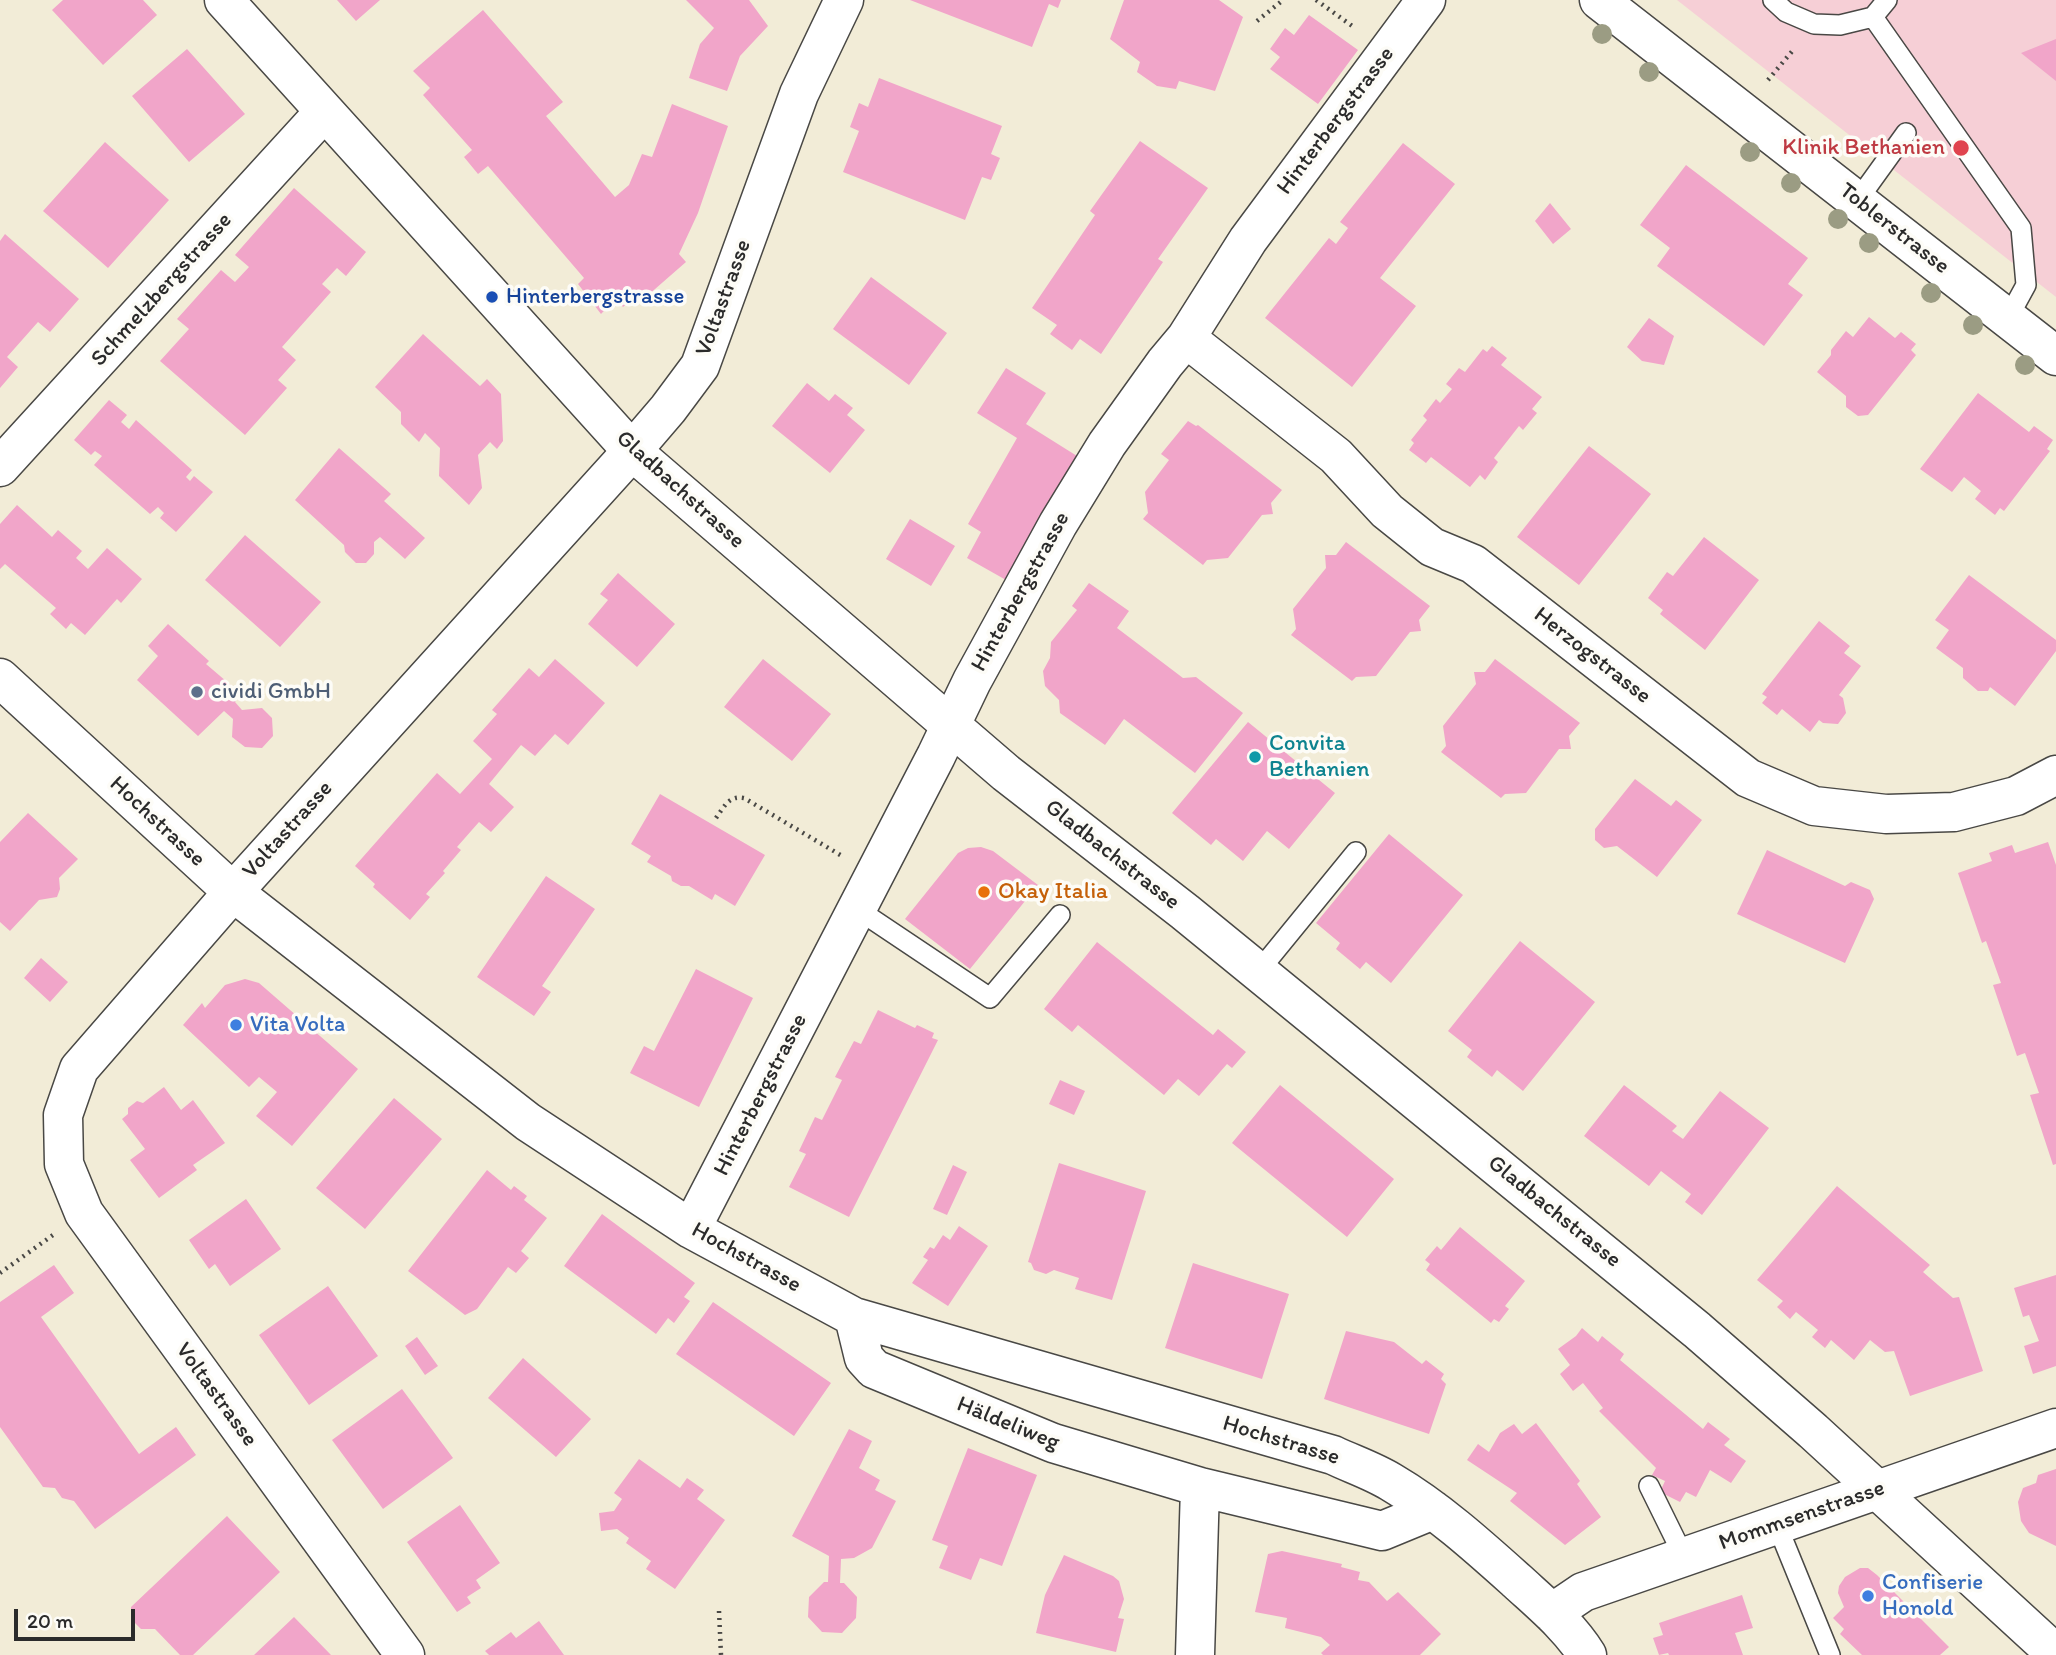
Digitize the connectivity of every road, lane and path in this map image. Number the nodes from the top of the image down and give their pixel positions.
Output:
1 (224, 0) edge
2 (844, 0) edge
3 (1283, 0) edge
4 (1316, 0) edge
5 (1426, 0) edge
6 (1599, 0) edge
7 (1773, 0) edge
8 (1887, 0) edge
9 (1873, 17) junction
10 (1257, 21) dead end
11 (1814, 24) junction
12 (1358, 30) dead end
13 (1768, 80) dead end
14 (324, 112) junction
15 (1906, 133) dead end
16 (1857, 201) junction
17 (2008, 318) junction
18 (1186, 338) junction
19 (2056, 356) edge
20 (632, 450) junction
21 (0, 467) edge
22 (0, 678) edge
23 (950, 726) junction
24 (2056, 775) edge
25 (716, 818) dead end
26 (1356, 852) dead end
27 (846, 858) dead end
28 (233, 892) junction
29 (857, 909) junction
30 (1060, 915) dead end
31 (1258, 972) junction
32 (84, 1213) junction
33 (691, 1229) junction
34 (0, 1273) edge
35 (854, 1317) junction
36 (2056, 1429) edge
37 (1649, 1486) dead end
38 (1200, 1487) junction
39 (1875, 1490) junction
40 (1433, 1510) junction
41 (1777, 1524) junction
42 (1684, 1557) junction
43 (719, 1611) dead end
44 (1552, 1613) junction
45 (2056, 1654) edge
46 (405, 1655) edge
47 (721, 1655) edge
48 (1195, 1655) edge
49 (1587, 1655) edge
50 (1830, 1655) edge

1 - 14 street, Gladbachstrasse
2 - 20 street, Voltastrasse
3 - 10 path
4 - 12 path
5 - 18 street, Hinterbergstrasse
6 - 16 street, Toblerstrasse
7 - 11 lane
8 - 9 lane
9 - 11 lane
9 - 17 lane
11 - 13 path
14 - 20 street, Gladbachstrasse
14 - 21 street, Schmelzbergstrasse
15 - 16 lane
16 - 17 street, Toblerstrasse
17 - 19 street, Toblerstrasse
18 - 23 street, Hinterbergstrasse
18 - 24 street, Herzogstrasse
20 - 23 street, Gladbachstrasse
20 - 28 street, Voltastrasse
22 - 28 street, Hochstrasse
23 - 29 street, Hinterbergstrasse
23 - 31 street, Gladbachstrasse
25 - 27 path
26 - 31 lane
28 - 32 street, Voltastrasse
28 - 33 street, Hochstrasse
29 - 30 lane
29 - 33 street, Hinterbergstrasse
31 - 39 street, Gladbachstrasse
32 - 34 path
32 - 46 street, Voltastrasse
33 - 35 street, Hochstrasse
35 - 38 street, Häldeliweg
35 - 40 street, Hochstrasse
36 - 39 street, Mommsenstrasse
37 - 42 lane
38 - 40 street, Häldeliweg
38 - 48 street
39 - 41 street, Mommsenstrasse
39 - 45 street, Gladbachstrasse
40 - 44 street, Hochstrasse
41 - 42 street, Mommsenstrasse
41 - 50 lane
42 - 44 street, Mommsenstrasse
43 - 47 path
44 - 49 street, Hochstrasse

